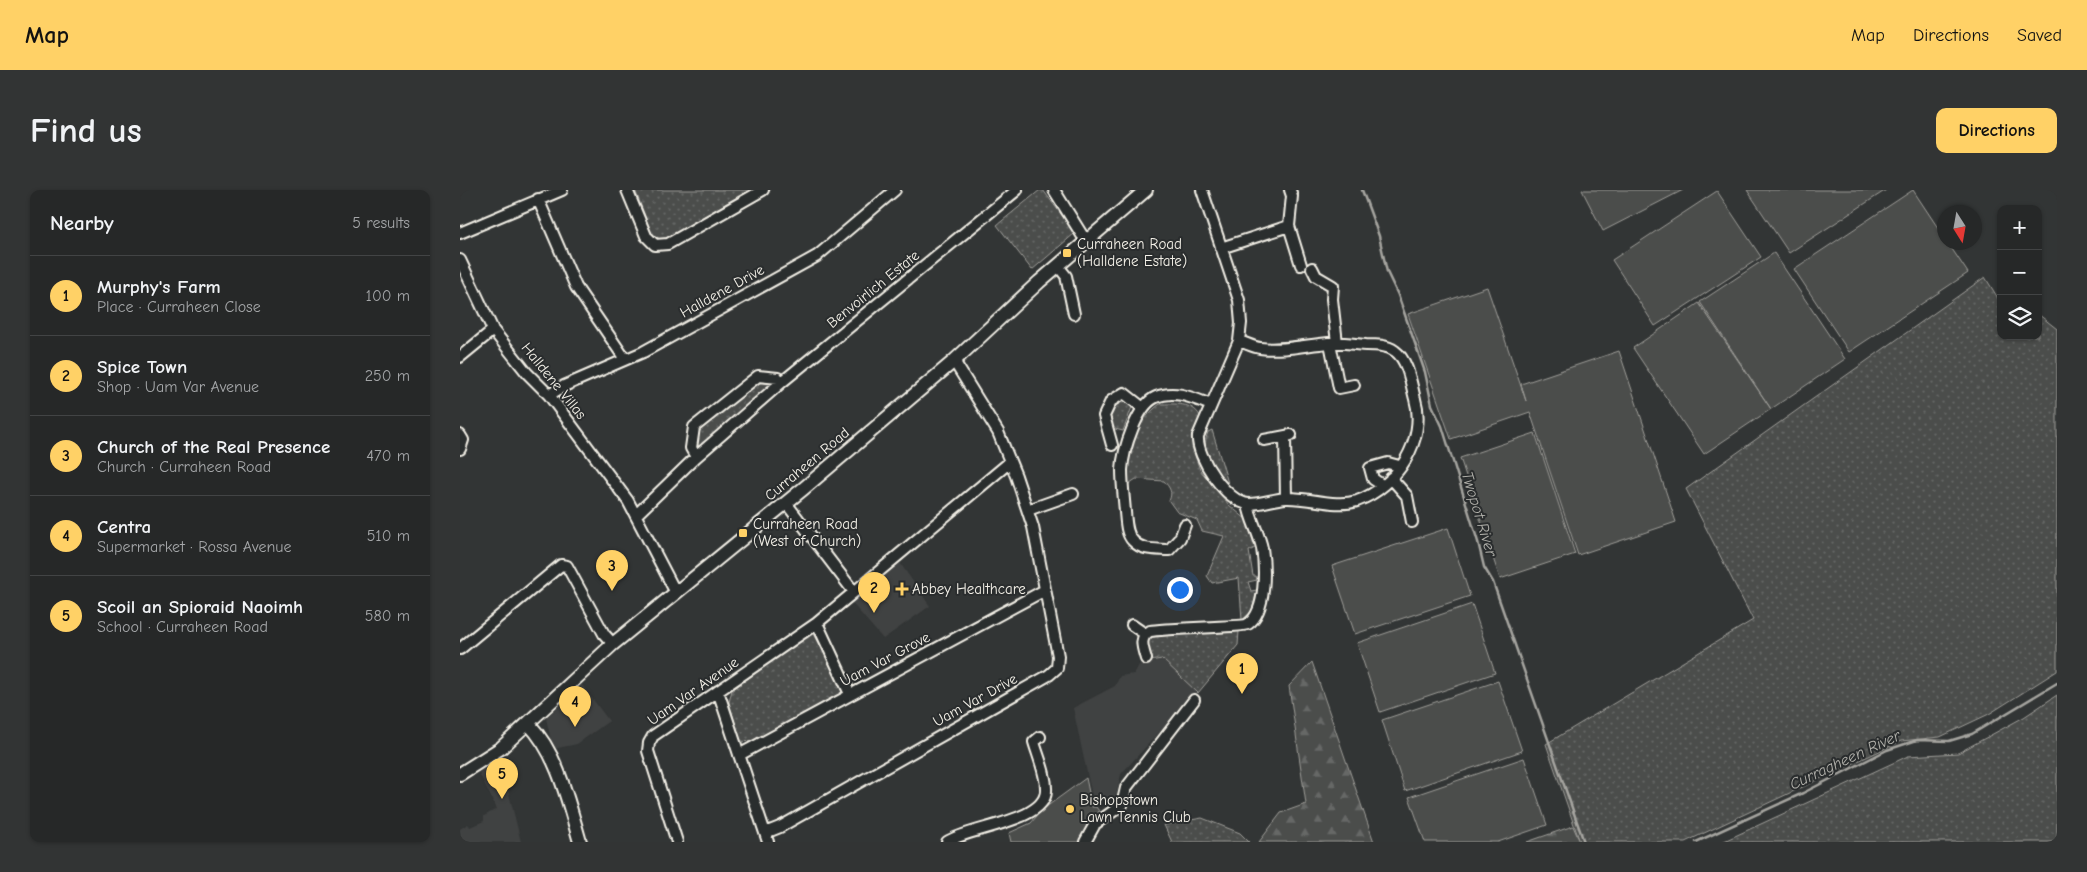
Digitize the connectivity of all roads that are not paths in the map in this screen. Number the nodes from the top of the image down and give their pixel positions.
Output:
1 (562, 190) edge
2 (627, 190) edge
3 (763, 190) edge
4 (895, 190) edge
5 (1017, 190) edge
6 (1054, 190) edge
7 (1146, 190) edge
8 (1202, 190) edge
9 (1290, 190) edge
10 (1004, 194) edge
11 (538, 199) junction
12 (1289, 226) junction
13 (461, 232) edge
14 (1088, 239) junction
15 (1221, 248) junction
16 (460, 260) edge
17 (1301, 265) dead end
18 (1058, 266) junction
19 (1312, 268) dead end
20 (1074, 314) dead end
21 (493, 330) junction
22 (1239, 341) junction
23 (1334, 343) junction
24 (460, 357) edge
25 (625, 359) junction
26 (954, 361) junction
27 (782, 382) junction
28 (1354, 385) dead end
29 (549, 395) junction
30 (1211, 405) junction
31 (1143, 408) junction
32 (460, 434) edge
33 (1264, 440) dead end
34 (1112, 445) dead end
35 (460, 449) edge
36 (696, 457) junction
37 (1010, 462) junction
38 (1399, 466) junction
39 (1391, 478) junction
40 (1382, 485) junction
41 (1073, 494) dead end
42 (1286, 498) junction
43 (786, 503) junction
44 (1248, 504) junction
45 (1028, 510) junction
46 (636, 515) junction
47 (1412, 522) dead end
48 (1185, 525) dead end
49 (1044, 590) junction
50 (854, 592) junction
51 (676, 593) junction
52 (817, 623) junction
53 (1132, 625) dead end
54 (1145, 634) junction
55 (613, 644) junction
56 (460, 649) edge
57 (1146, 659) dead end
58 (718, 691) junction
59 (850, 694) junction
60 (1194, 700) dead end
61 (528, 722) junction
62 (1040, 737) dead end
63 (739, 755) junction
64 (460, 774) edge
65 (766, 838) edge
66 (580, 842) edge
67 (677, 842) edge
68 (947, 842) edge
69 (1085, 842) edge

1 - 11 street
2 - 3 street
4 - 25 street, Halldene Drive
5 - 10 street, Benvoirlich Estate
6 - 14 street
7 - 14 street, Curraheen Road
8 - 15 street
9 - 12 street
10 - 27 street, Benvoirlich Estate
11 - 13 street
11 - 25 street
12 - 15 street
12 - 17 street
14 - 18 street, Curraheen Road
15 - 22 street
16 - 21 street, Halldene Villas
18 - 20 street
18 - 26 street, Curraheen Road
19 - 23 street
21 - 24 street
21 - 29 street, Halldene Villas
22 - 23 street
22 - 30 street
23 - 28 street
23 - 38 street
25 - 29 street, Halldene Drive
26 - 37 street, Uam Var Drive
26 - 43 street, Curraheen Road
27 - 36 street, Benvoirlich Estate
27 - 36 street
29 - 46 street, Halldene Villas
30 - 31 street
30 - 44 street
31 - 34 street
31 - 48 street
32 - 35 street
33 - 42 street
36 - 46 street, Benvoirlich Estate
37 - 45 street, Uam Var Drive
37 - 50 street, Uam Var Avenue
38 - 39 street
38 - 40 street
39 - 40 street
39 - 47 street
40 - 42 street
41 - 45 street
42 - 44 street
43 - 50 street
43 - 51 street, Curraheen Road
44 - 54 street
45 - 49 street, Uam Var Drive
46 - 51 street, Halldene Villas
49 - 59 street, Uam Var Grove
49 - 65 street, Uam Var Drive
50 - 52 street, Uam Var Avenue
51 - 55 street, Curraheen Road
52 - 58 street, Uam Var Avenue
52 - 59 street
53 - 54 street
54 - 57 street
55 - 56 street
55 - 61 street, Curraheen Road
58 - 63 street, Uam Var Drive
58 - 67 street, Uam Var Avenue
59 - 63 street, Uam Var Grove
60 - 69 street
61 - 64 street, Curraheen Road
61 - 66 street
62 - 68 street
63 - 65 street, Uam Var Drive

